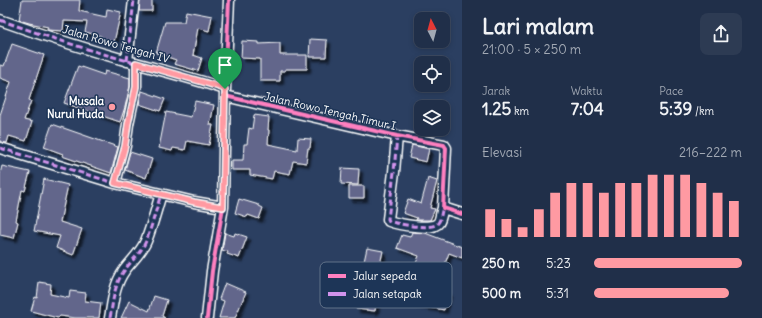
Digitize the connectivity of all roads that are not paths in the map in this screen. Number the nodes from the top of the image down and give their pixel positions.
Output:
1 (134, 0) edge
2 (229, 0) edge
3 (0, 20) edge
4 (131, 62) junction
5 (225, 92) junction
6 (397, 136) junction
7 (0, 148) edge
8 (115, 183) junction
9 (161, 194) junction
10 (223, 207) junction
11 (443, 208) junction
12 (462, 214) edge
13 (110, 318) edge
14 (207, 318) edge

1 - 4 street
2 - 5 street
3 - 4 street, Jalan Rowo Tengah IV
4 - 5 street, Jalan Rowo Tengah IV
4 - 8 street
5 - 6 street, Jalan Rowo Tengah Timur I
5 - 10 street
6 - 11 street, Jalan Rowo Tengah Timur I
6 - 11 street, Jalan Rowo Tengah Timur I
7 - 8 street
8 - 9 street
9 - 10 street
9 - 13 street
10 - 14 street
11 - 12 street

